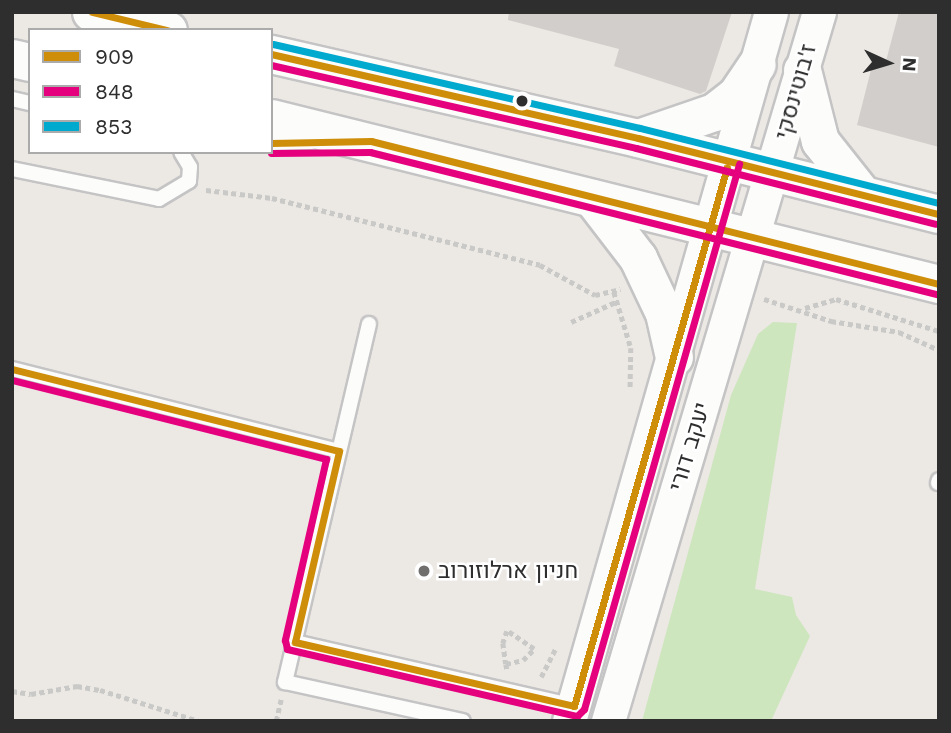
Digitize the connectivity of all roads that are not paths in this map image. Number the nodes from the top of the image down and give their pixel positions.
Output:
1 (91, 12) edge
2 (771, 12) edge
3 (819, 12) edge
4 (159, 28) edge
5 (273, 54) edge
6 (757, 64) junction
7 (802, 70) junction
8 (273, 118) edge
9 (638, 138) junction
10 (370, 141) junction
11 (273, 143) edge
12 (182, 154) edge
13 (729, 161) junction
14 (12, 169) edge
15 (773, 173) junction
16 (862, 194) junction
17 (592, 198) junction
18 (939, 214) edge
19 (712, 227) junction
20 (753, 237) junction
21 (939, 284) edge
22 (369, 324) dead end
23 (674, 357) junction
24 (12, 369) edge
25 (339, 451) junction
26 (295, 642) junction
27 (577, 716) edge
28 (463, 721) edge
29 (608, 721) edge

1 - 4 main road
2 - 6 street, ז'בוטינסקי
3 - 7 street, ז'בוטינסקי
5 - 9 main road
6 - 9 main road
6 - 13 street, ז'בוטינסקי
7 - 15 street, ז'בוטינסקי
7 - 16 main road
8 - 10 main road
9 - 13 main road
10 - 11 lane
10 - 17 main road
12 - 14 lane
13 - 15 main road
13 - 19 street, ז'בוטינסקי
15 - 16 main road
15 - 20 street, יעקב דורי
16 - 18 main road
17 - 19 main road
17 - 23 main road
19 - 20 main road
19 - 23 street, יעקב דורי
20 - 21 main road
20 - 29 street, יעקב דורי
22 - 25 lane
23 - 27 street, יעקב דורי
24 - 25 lane
25 - 26 lane
26 - 27 lane
26 - 28 lane

